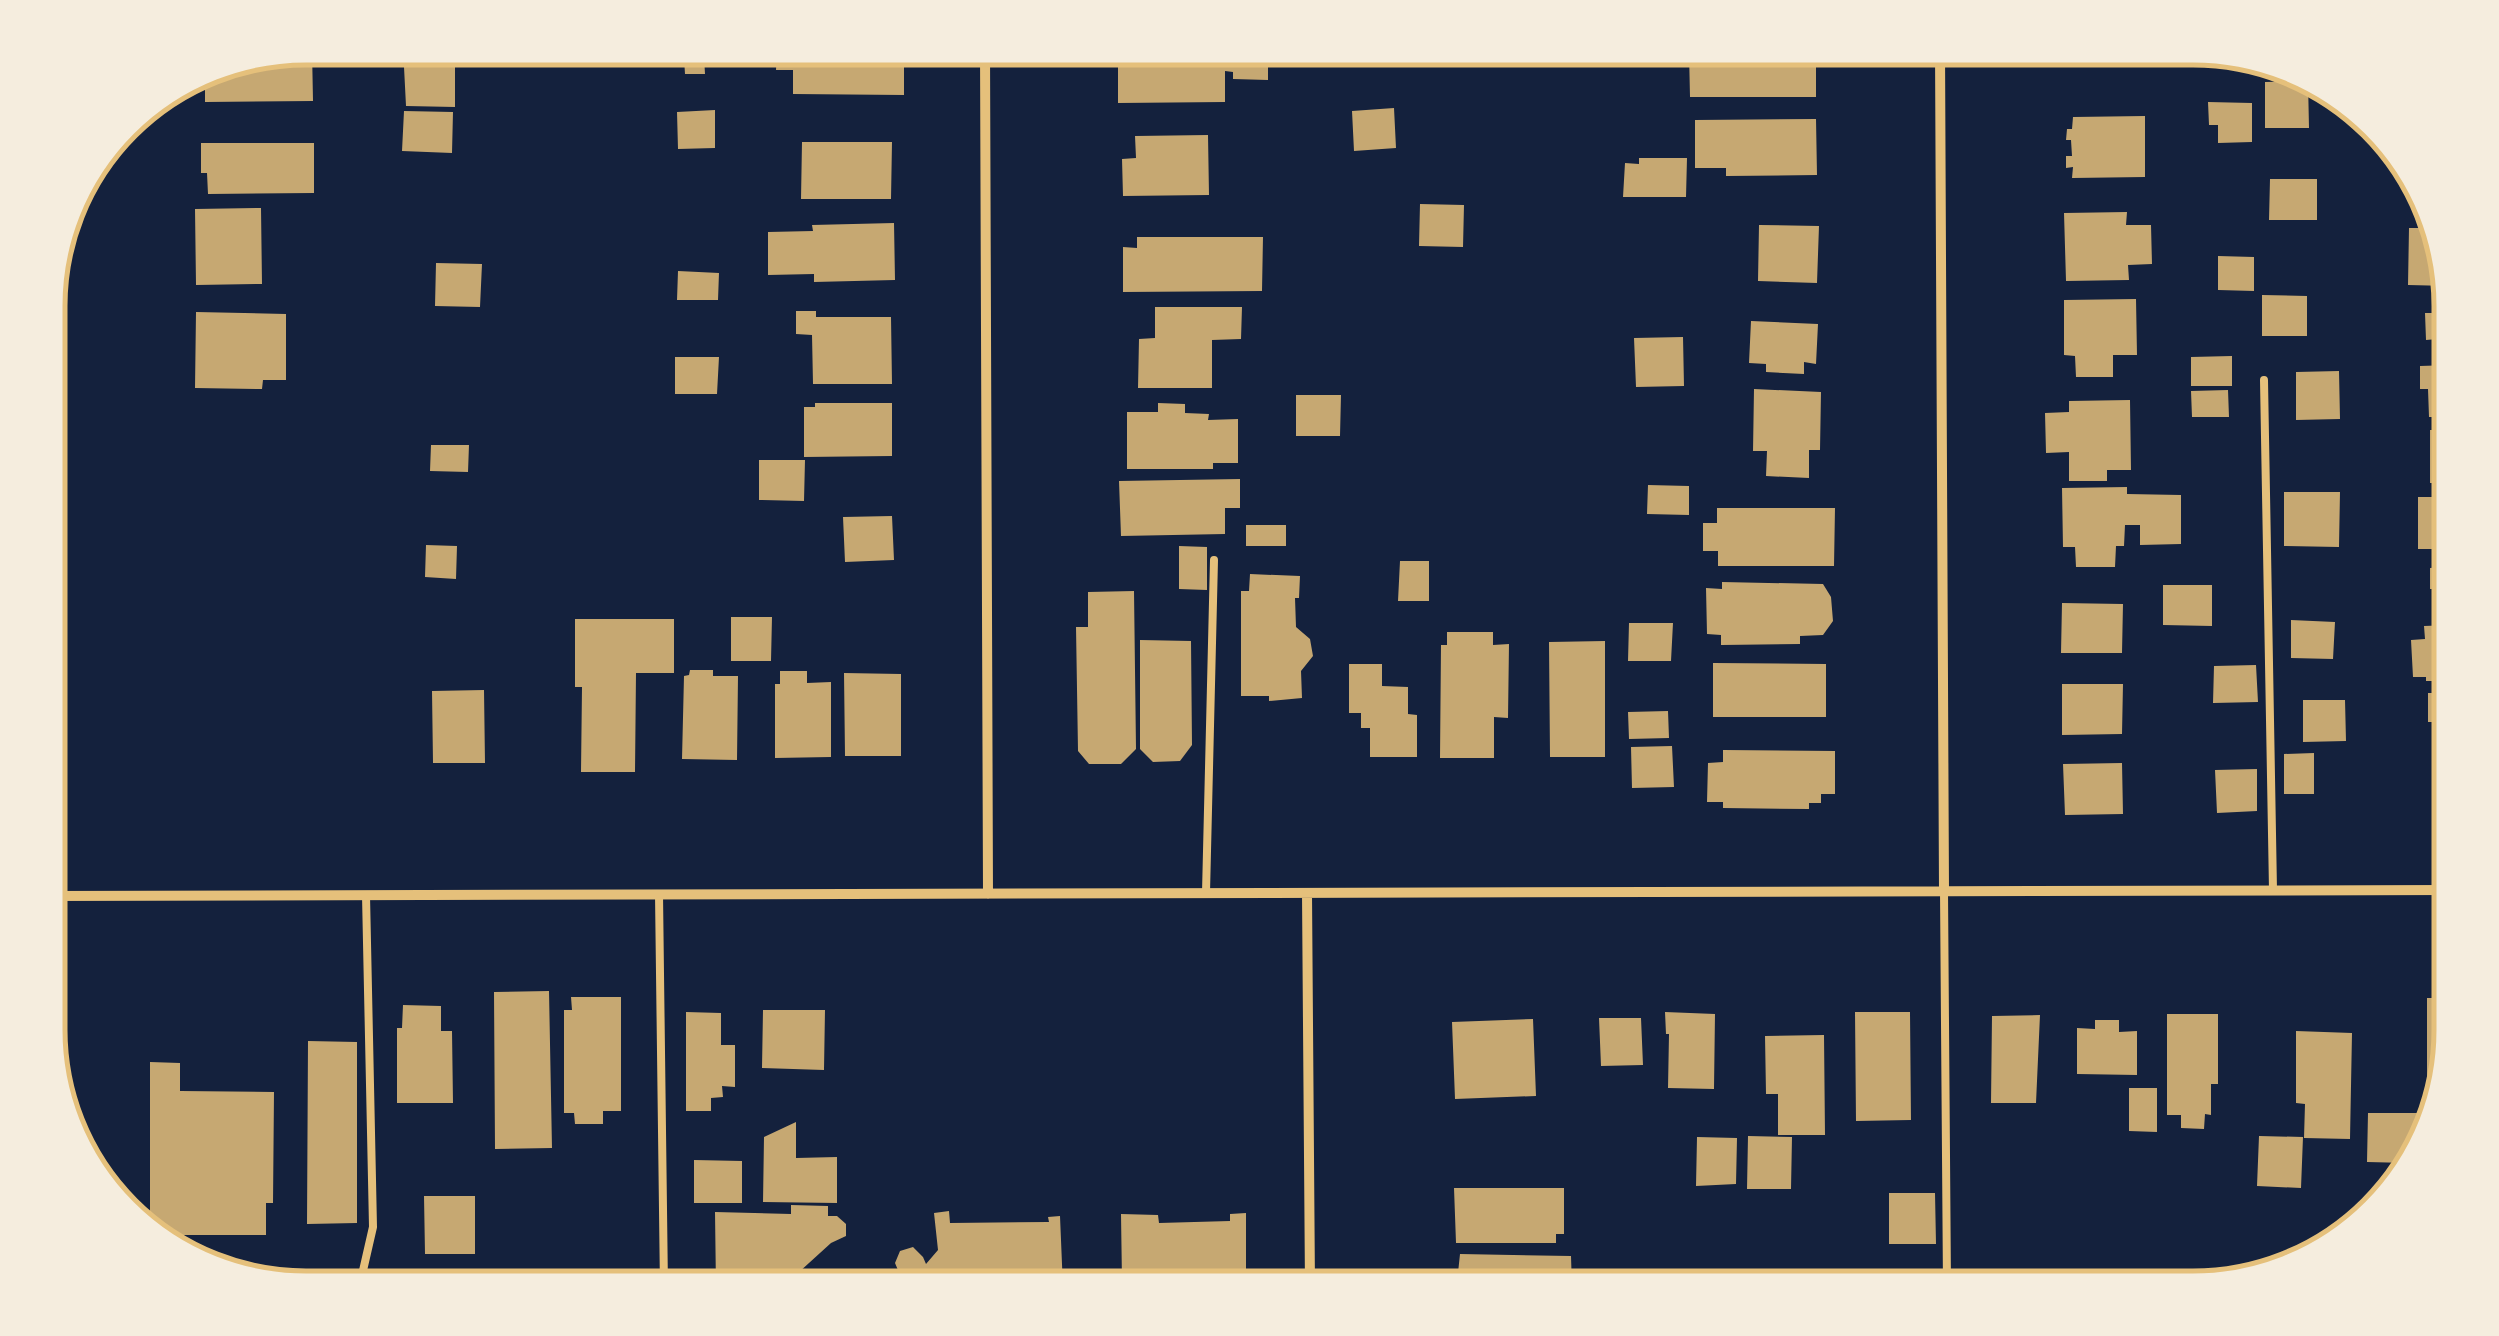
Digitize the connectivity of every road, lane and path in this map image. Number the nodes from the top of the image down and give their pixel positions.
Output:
1 (985, 65) edge
2 (1940, 65) edge
3 (2264, 380) dead end
4 (1214, 560) dead end
5 (2273, 890) junction
6 (2434, 890) edge
7 (1944, 891) junction
8 (1206, 893) junction
9 (1307, 893) junction
10 (659, 894) junction
11 (988, 894) junction
12 (366, 895) junction
13 (65, 896) edge
14 (1310, 1270) edge
15 (1947, 1270) edge
16 (363, 1271) edge
17 (664, 1271) edge

1 - 11 street
2 - 7 street
3 - 5 lane
4 - 8 lane
5 - 6 street
5 - 7 street
7 - 9 street
7 - 15 lane
8 - 9 street
8 - 11 street
9 - 14 street
10 - 11 street
10 - 12 street
10 - 17 lane
12 - 13 street
12 - 16 lane

